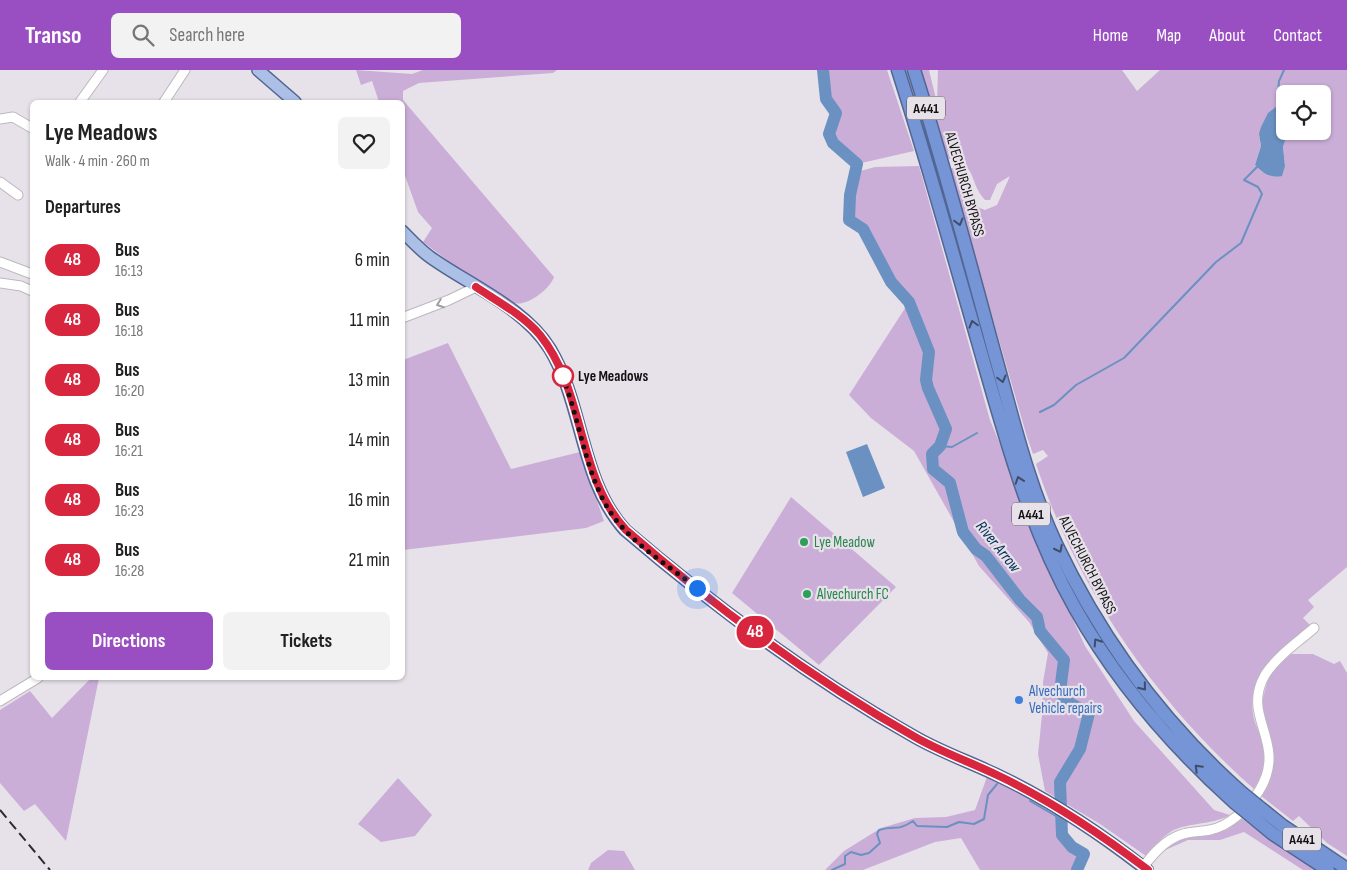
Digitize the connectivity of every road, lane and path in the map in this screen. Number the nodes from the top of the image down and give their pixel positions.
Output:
1 (103, 70) edge
2 (185, 70) edge
3 (258, 70) edge
4 (898, 70) edge
5 (914, 70) edge
6 (81, 100) edge
7 (165, 100) edge
8 (293, 100) edge
9 (0, 119) edge
10 (30, 127) edge
11 (0, 182) edge
12 (18, 195) dead end
13 (405, 234) edge
14 (0, 262) edge
15 (30, 273) edge
16 (0, 283) edge
17 (476, 287) junction
18 (30, 291) edge
19 (405, 317) edge
20 (1314, 628) dead end
21 (35, 680) edge
22 (0, 701) edge
23 (1238, 797) junction
24 (1254, 811) junction
25 (1145, 868) edge
26 (1347, 869) edge
27 (1328, 870) edge

1 - 6 street
2 - 7 street
3 - 8 main road
23 -> 4 highway, ALVECHURCH BYPASS / A441
5 -> 23 highway, ALVECHURCH BYPASS / A441
9 - 10 street
11 - 12 street
13 - 17 main road
14 - 15 street
16 - 18 street
17 -> 19 street
17 - 25 main road
20 - 25 street
21 - 22 street
23 - 24 highway, ALVECHURCH BYPASS / A441, bridge
24 - 26 highway, ALVECHURCH BYPASS / A441
24 - 27 highway, ALVECHURCH BYPASS / A441

